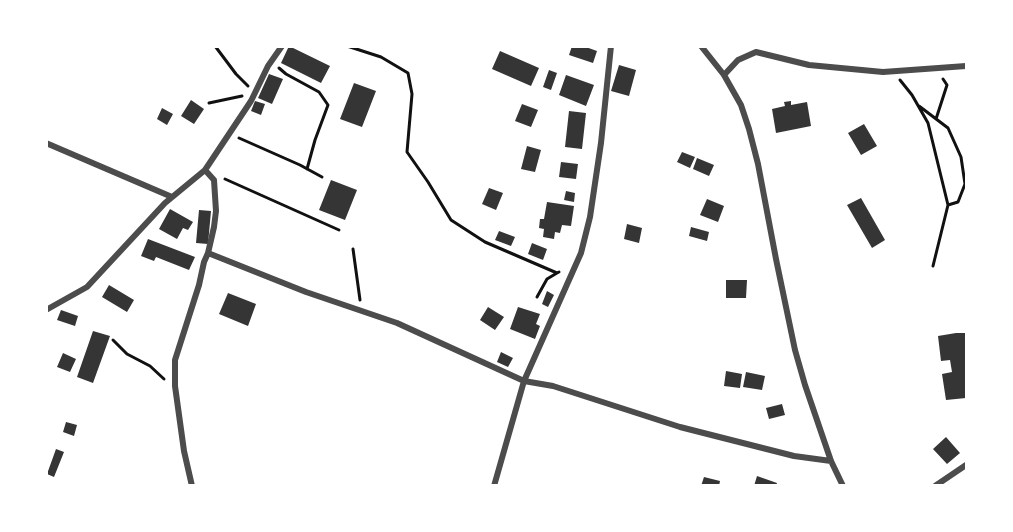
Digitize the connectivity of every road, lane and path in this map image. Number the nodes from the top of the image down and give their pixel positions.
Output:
1 (215, 46) edge
2 (282, 46) edge
3 (611, 46) edge
4 (348, 47) edge
5 (704, 47) edge
6 (272, 60) junction
7 (966, 66) edge
8 (937, 69) junction
9 (894, 72) junction
10 (724, 75) junction
11 (255, 93) junction
12 (209, 103) dead end
13 (918, 105) junction
14 (936, 119) junction
15 (229, 134) junction
16 (46, 143) edge
17 (205, 170) junction
18 (307, 170) junction
19 (322, 177) dead end
20 (225, 179) dead end
21 (172, 196) junction
22 (948, 205) junction
23 (339, 230) dead end
24 (353, 249) dead end
25 (208, 254) junction
26 (933, 266) dead end
27 (576, 267) junction
28 (556, 273) junction
29 (537, 297) dead end
30 (46, 310) edge
31 (360, 310) junction
32 (113, 340) dead end
33 (524, 381) junction
34 (175, 386) junction
35 (831, 461) junction
36 (966, 465) edge
37 (192, 486) edge
38 (494, 486) edge
39 (843, 486) edge
40 (935, 486) edge

1 - 11 path
2 - 6 street
3 - 27 street
4 - 28 path
5 - 10 street
6 - 11 street
6 - 18 path
7 - 8 street
8 - 9 street
8 - 14 path
9 - 10 street
9 - 13 path
10 - 35 street
11 - 12 path
11 - 15 street
13 - 14 path
13 - 22 path
14 - 22 path
15 - 17 street
15 - 18 path
16 - 21 street
17 - 21 street
17 - 25 street
18 - 19 path
20 - 23 path
21 - 30 street
22 - 26 path
24 - 31 path
25 - 31 street
25 - 34 street
27 - 28 path
27 - 33 street
28 - 29 path
31 - 33 street
32 - 34 path
33 - 35 street
33 - 38 street
34 - 37 street
35 - 39 street
36 - 40 street

